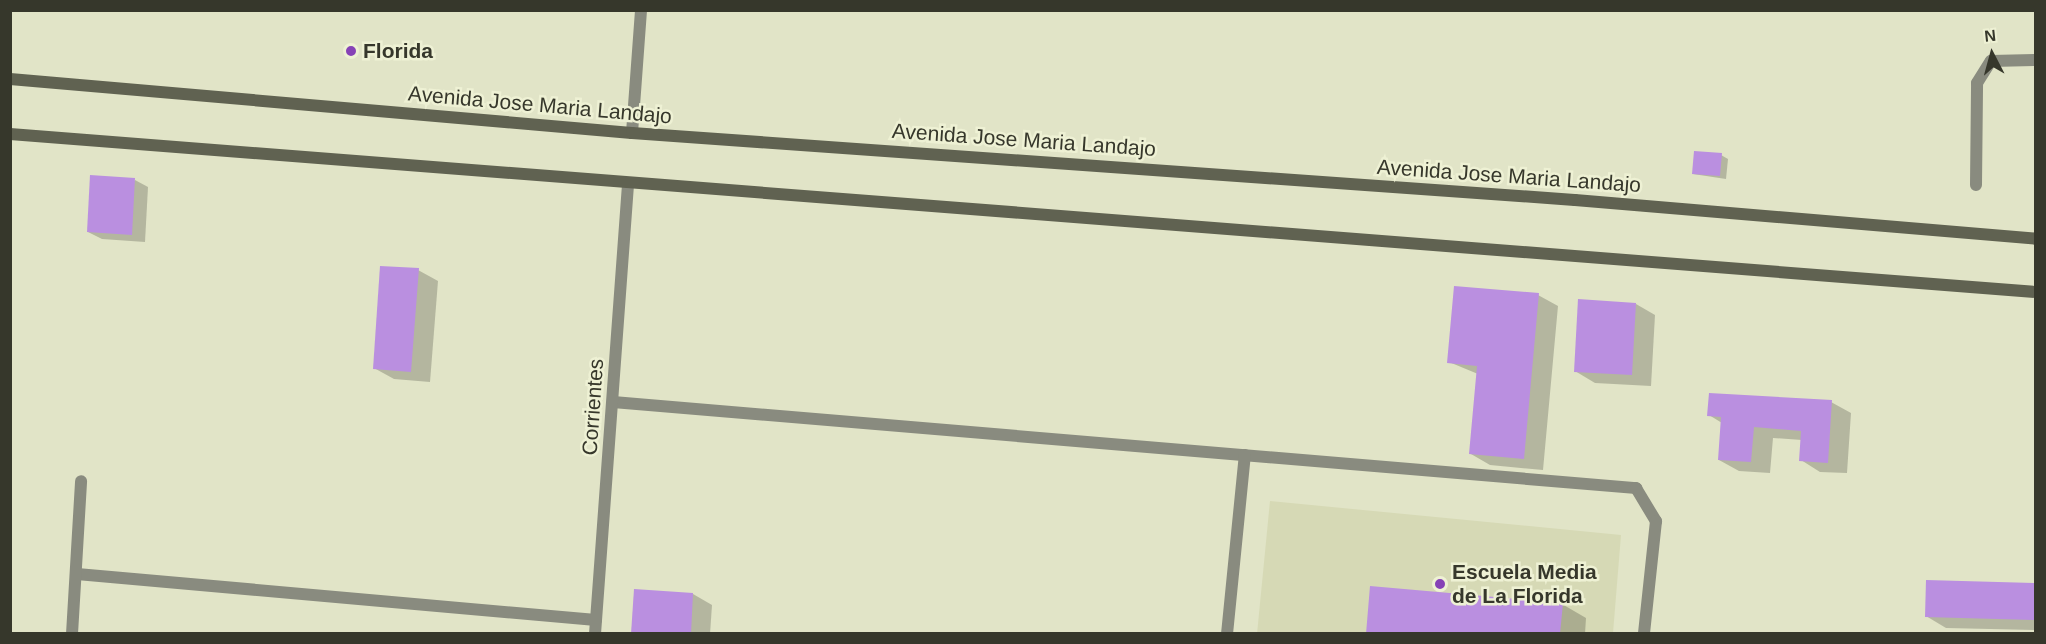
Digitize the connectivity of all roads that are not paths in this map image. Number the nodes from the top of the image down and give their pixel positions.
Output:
1 (641, 10) edge
2 (2036, 60) edge
3 (10, 79) edge
4 (632, 133) junction
5 (10, 134) edge
6 (628, 183) junction
7 (1976, 185) dead end
8 (2036, 239) edge
9 (2036, 292) edge
10 (612, 402) junction
11 (1245, 455) junction
12 (81, 481) dead end
13 (77, 574) junction
14 (596, 620) junction
15 (72, 633) edge
16 (595, 633) edge
17 (1227, 633) edge
18 (1644, 633) edge

1 - 4 street
2 - 7 street
3 - 4 street, Avenida Jose Maria Landajo
4 - 8 street, Avenida Jose Maria Landajo
5 - 6 street
6 - 9 street
6 - 10 street, Corrientes
10 - 11 street
10 - 14 street, Corrientes
11 - 17 street
11 - 18 street
12 - 13 street
13 - 14 street
13 - 15 street
14 - 16 street, Corrientes

